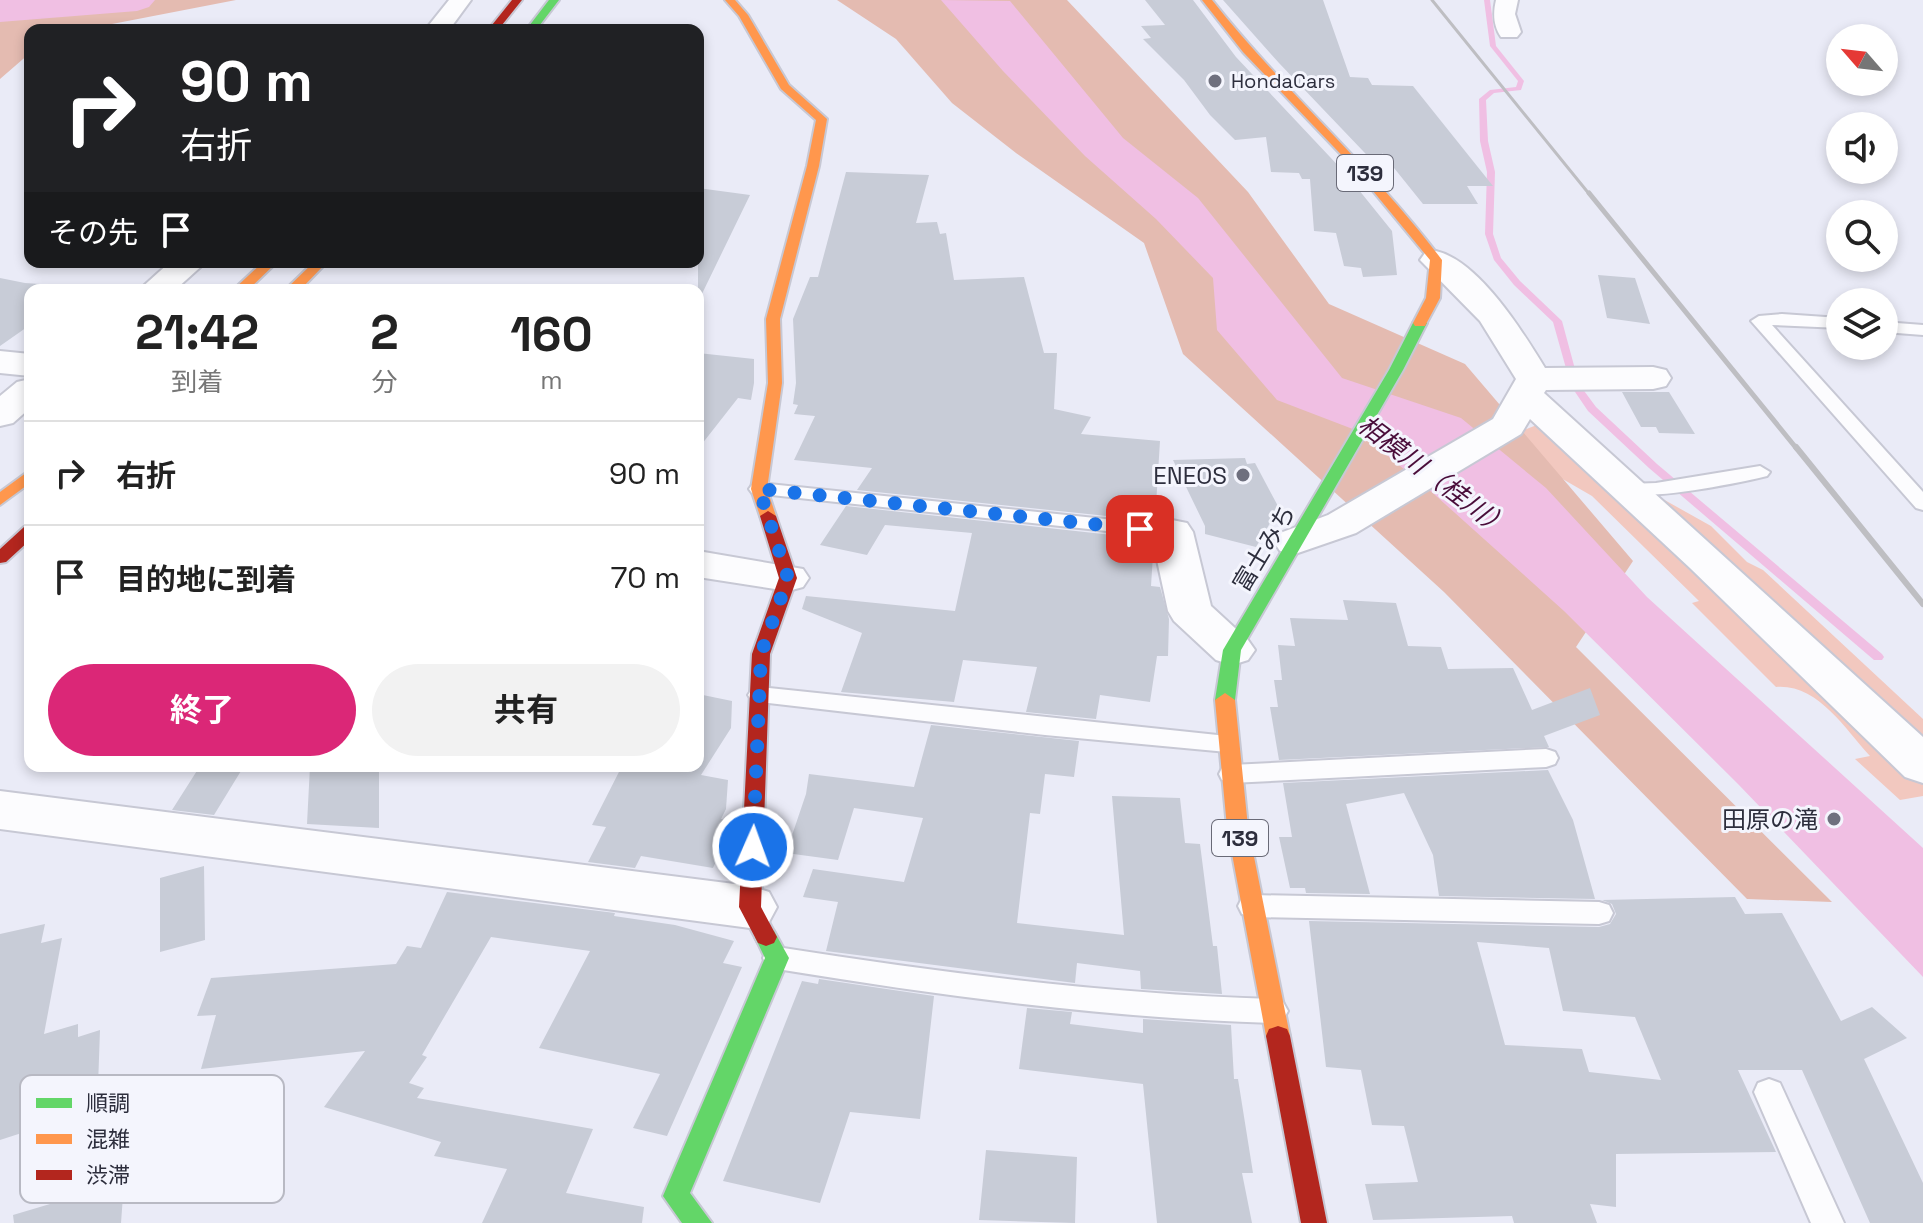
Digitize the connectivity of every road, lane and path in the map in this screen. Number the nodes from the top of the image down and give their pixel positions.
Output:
1 (460, 0) edge
2 (517, 0) edge
3 (554, 0) edge
4 (730, 0) edge
5 (1207, 0) edge
6 (1507, 0) edge
7 (442, 24) edge
8 (498, 24) edge
9 (536, 24) edge
10 (1509, 32) dead end
11 (1436, 260) junction
12 (182, 268) edge
13 (264, 268) edge
14 (315, 268) edge
15 (162, 284) edge
16 (247, 284) edge
17 (298, 284) edge
18 (1826, 322) edge
19 (1898, 328) edge
20 (1923, 330) edge
21 (0, 362) edge
22 (24, 364) edge
23 (1653, 378) dead end
24 (1541, 392) junction
25 (24, 395) edge
26 (0, 415) edge
27 (1760, 472) dead end
28 (24, 480) edge
29 (759, 489) junction
30 (1642, 490) junction
31 (0, 500) edge
32 (1923, 504) edge
33 (1172, 532) joint
34 (24, 536) edge
35 (1295, 542) junction
36 (0, 558) edge
37 (704, 565) edge
38 (788, 578) junction
39 (1232, 650) junction
40 (760, 695) junction
41 (1227, 744) junction
42 (1546, 758) dead end
43 (1923, 765) edge
44 (1231, 774) junction
45 (0, 810) edge
46 (1251, 906) junction
47 (750, 907) junction
48 (1599, 913) dead end
49 (777, 958) junction
50 (1274, 1011) junction
51 (1769, 1092) dead end
52 (699, 1223) edge
53 (1314, 1223) edge
54 (1828, 1223) edge

1 - 7 street
2 - 8 main road
3 - 9 main road
4 - 29 main road
5 - 11 main road, 139
6 - 10 street
11 - 24 street
11 - 35 main road, 富士みち / 139
12 - 15 street
13 - 16 main road
14 - 17 main road
18 - 32 lane
19 - 20 lane
21 - 22 street
23 - 24 street
24 - 30 street
24 - 35 street
25 - 26 street
27 - 30 lane
28 - 31 main road
29 - 33 lane
29 - 38 main road
30 - 43 street
33 - 39 street
34 - 36 main road
35 - 39 main road, 富士みち / 139
37 - 38 street
38 - 40 main road
39 - 41 main road, 富士みち / 139
40 - 41 lane
40 - 47 main road
41 - 44 main road, 富士みち / 139
42 - 44 lane
44 - 46 main road, 富士みち / 139
45 - 47 street
46 - 48 lane
46 - 50 main road, 富士みち / 139
47 - 49 main road
49 - 50 lane
49 - 52 main road
50 - 53 main road, 富士みち / 139
51 - 54 lane

